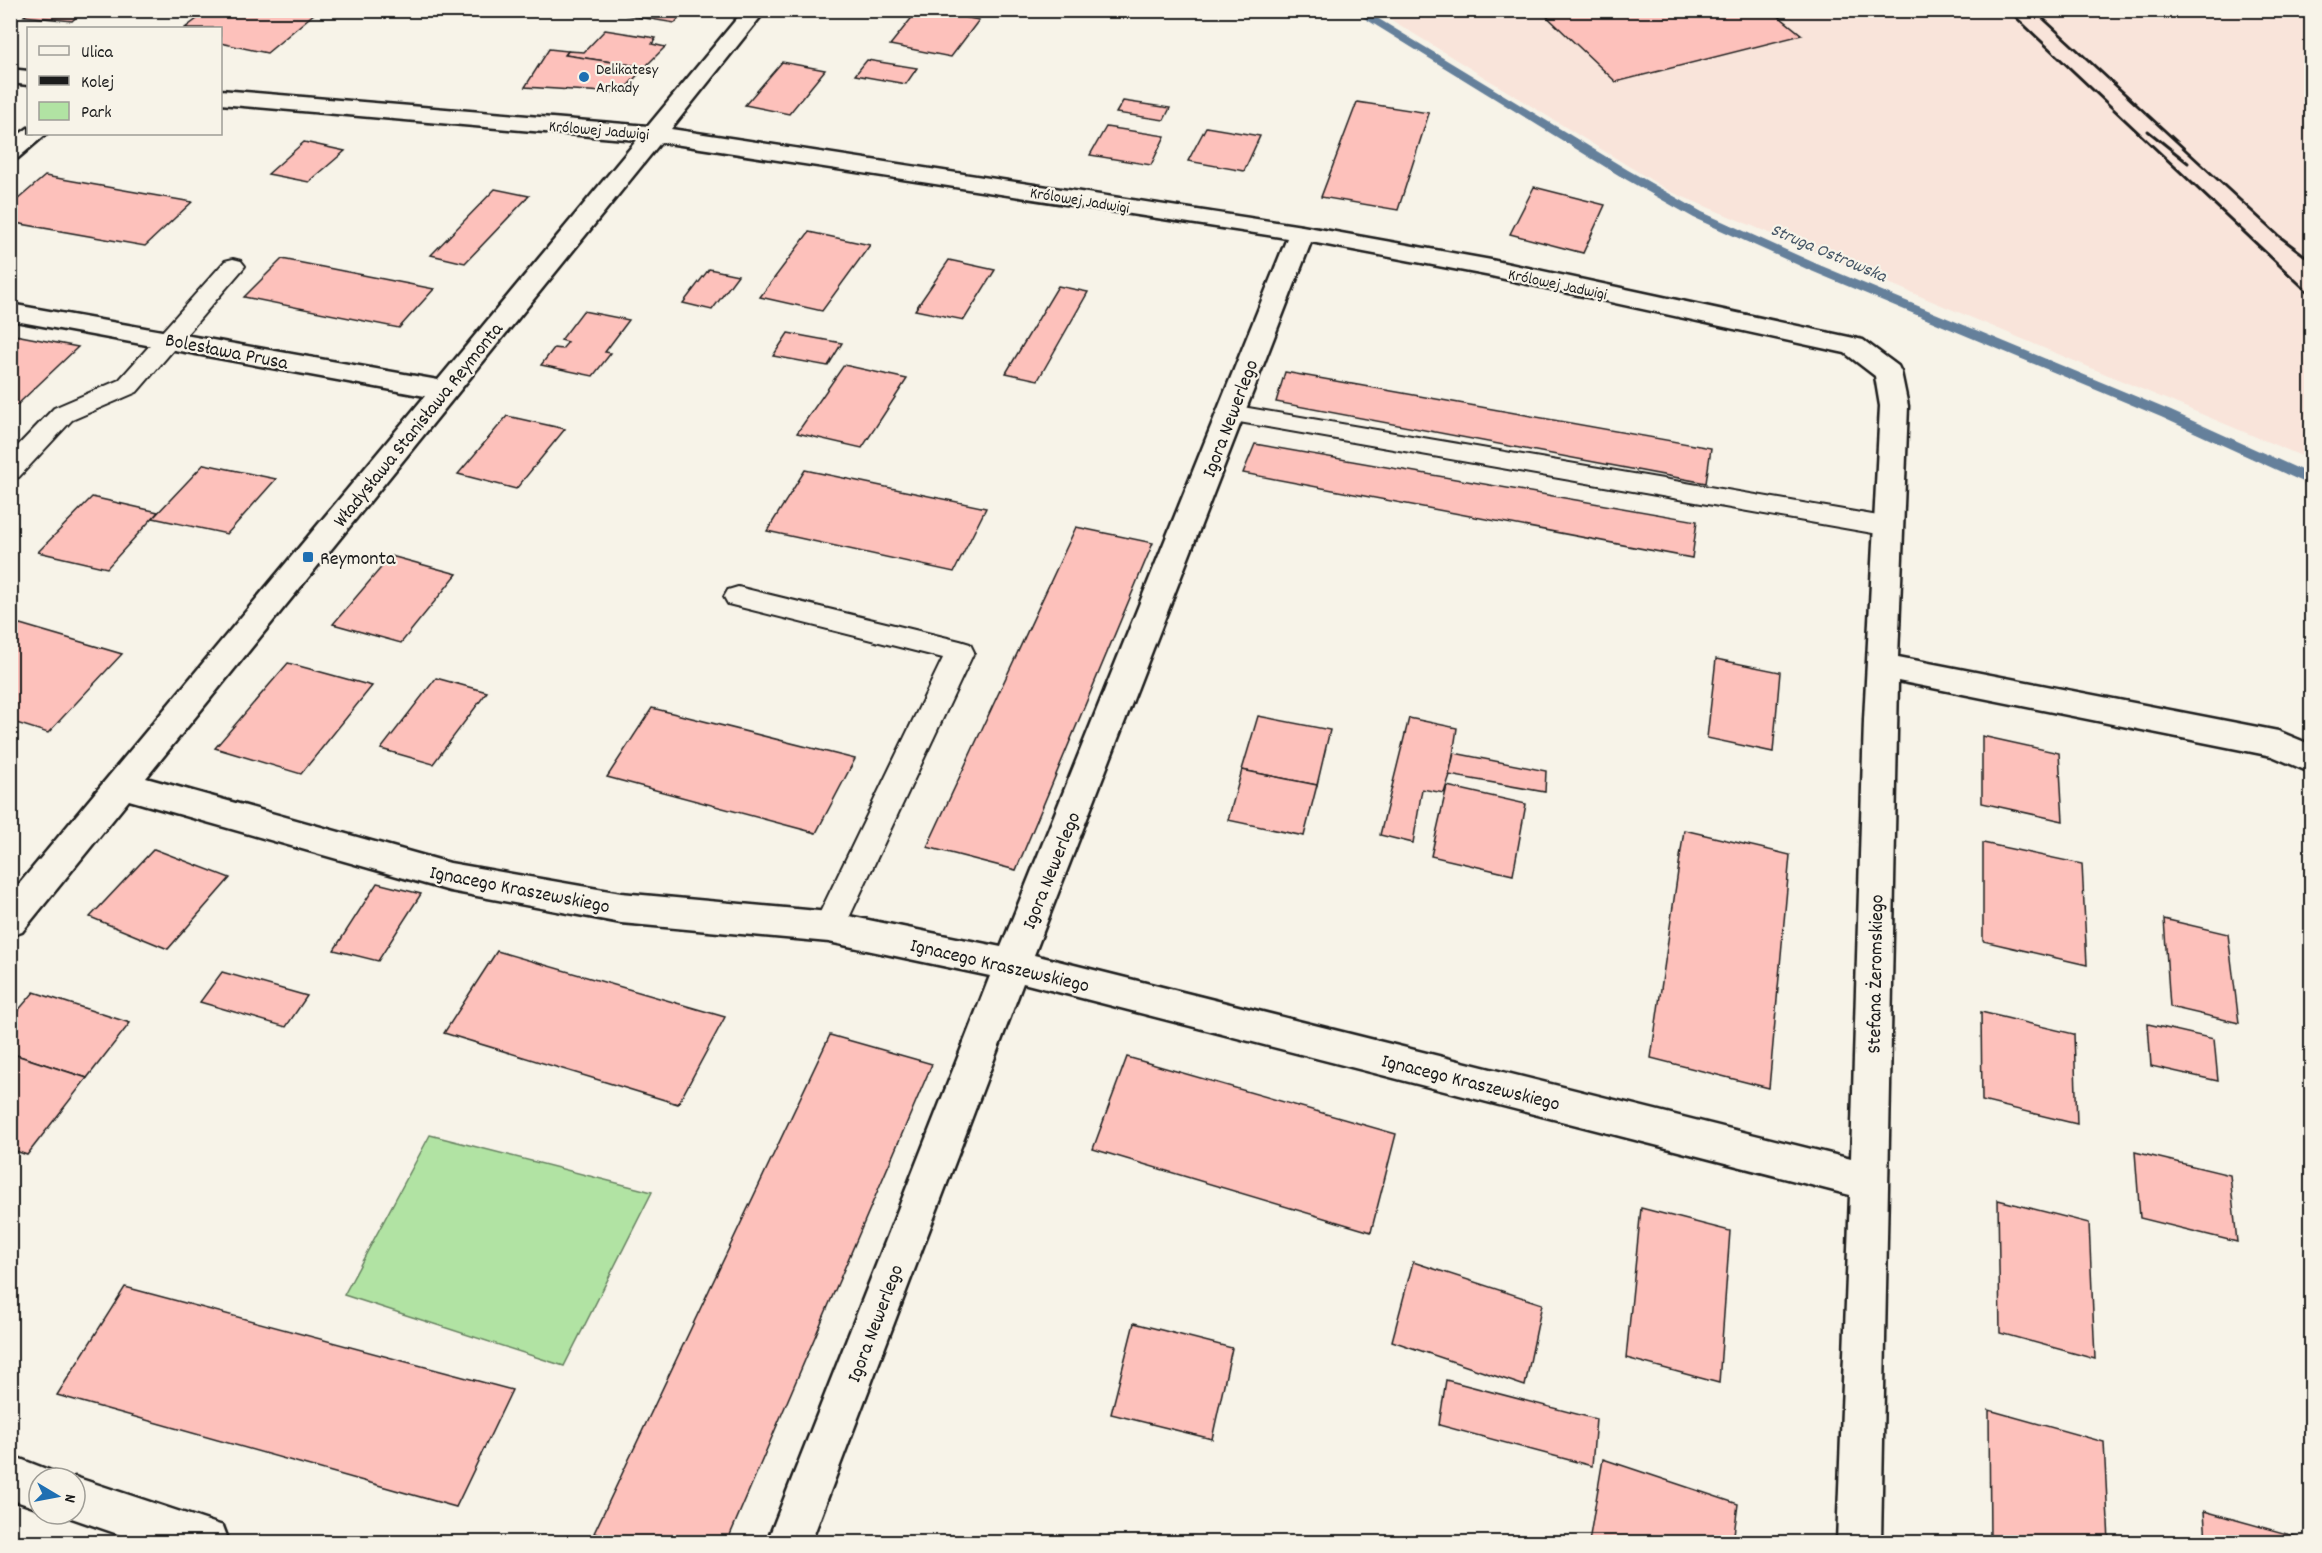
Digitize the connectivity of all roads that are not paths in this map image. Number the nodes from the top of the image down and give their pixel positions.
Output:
1 (756, 10) edge
2 (10, 76) edge
3 (27, 78) edge
4 (222, 97) edge
5 (656, 134) junction
6 (33, 135) edge
7 (10, 153) edge
8 (1302, 233) junction
9 (233, 266) dead end
10 (10, 312) edge
11 (169, 339) junction
12 (443, 390) junction
13 (1894, 406) joint
14 (1231, 413) junction
15 (10, 471) edge
16 (1890, 527) junction
17 (738, 597) dead end
18 (1882, 666) junction
19 (2312, 760) edge
20 (123, 785) junction
21 (10, 921) edge
22 (829, 927) junction
23 (1012, 965) junction
24 (1870, 1182) junction
25 (10, 1477) edge
26 (27, 1483) edge
27 (87, 1503) edge
28 (207, 1542) edge
29 (789, 1542) edge
30 (1859, 1542) edge

1 - 5 street, Władysława Stanisława Reymonta
2 - 3 street
4 - 5 street, Królowej Jadwigi
5 - 8 street, Królowej Jadwigi
5 - 12 street, Władysława Stanisława Reymonta
6 - 7 street
8 - 13 street, Królowej Jadwigi
8 - 14 street, Igora Newerlego
9 - 11 lane
10 - 11 street, Bolesława Prusa
11 - 12 street, Bolesława Prusa
11 - 15 lane
12 - 20 street, Władysława Stanisława Reymonta
13 - 16 street, Stefana Żeromskiego
14 - 16 lane
14 - 23 street, Igora Newerlego
16 - 18 street, Stefana Żeromskiego
17 - 22 lane
18 - 19 street
18 - 24 street, Stefana Żeromskiego
20 - 21 street, Władysława Stanisława Reymonta
20 - 22 street, Ignacego Kraszewskiego
22 - 23 street, Ignacego Kraszewskiego
23 - 24 street, Ignacego Kraszewskiego
23 - 29 street, Igora Newerlego
24 - 30 street, Stefana Żeromskiego
25 - 26 street
27 - 28 street

